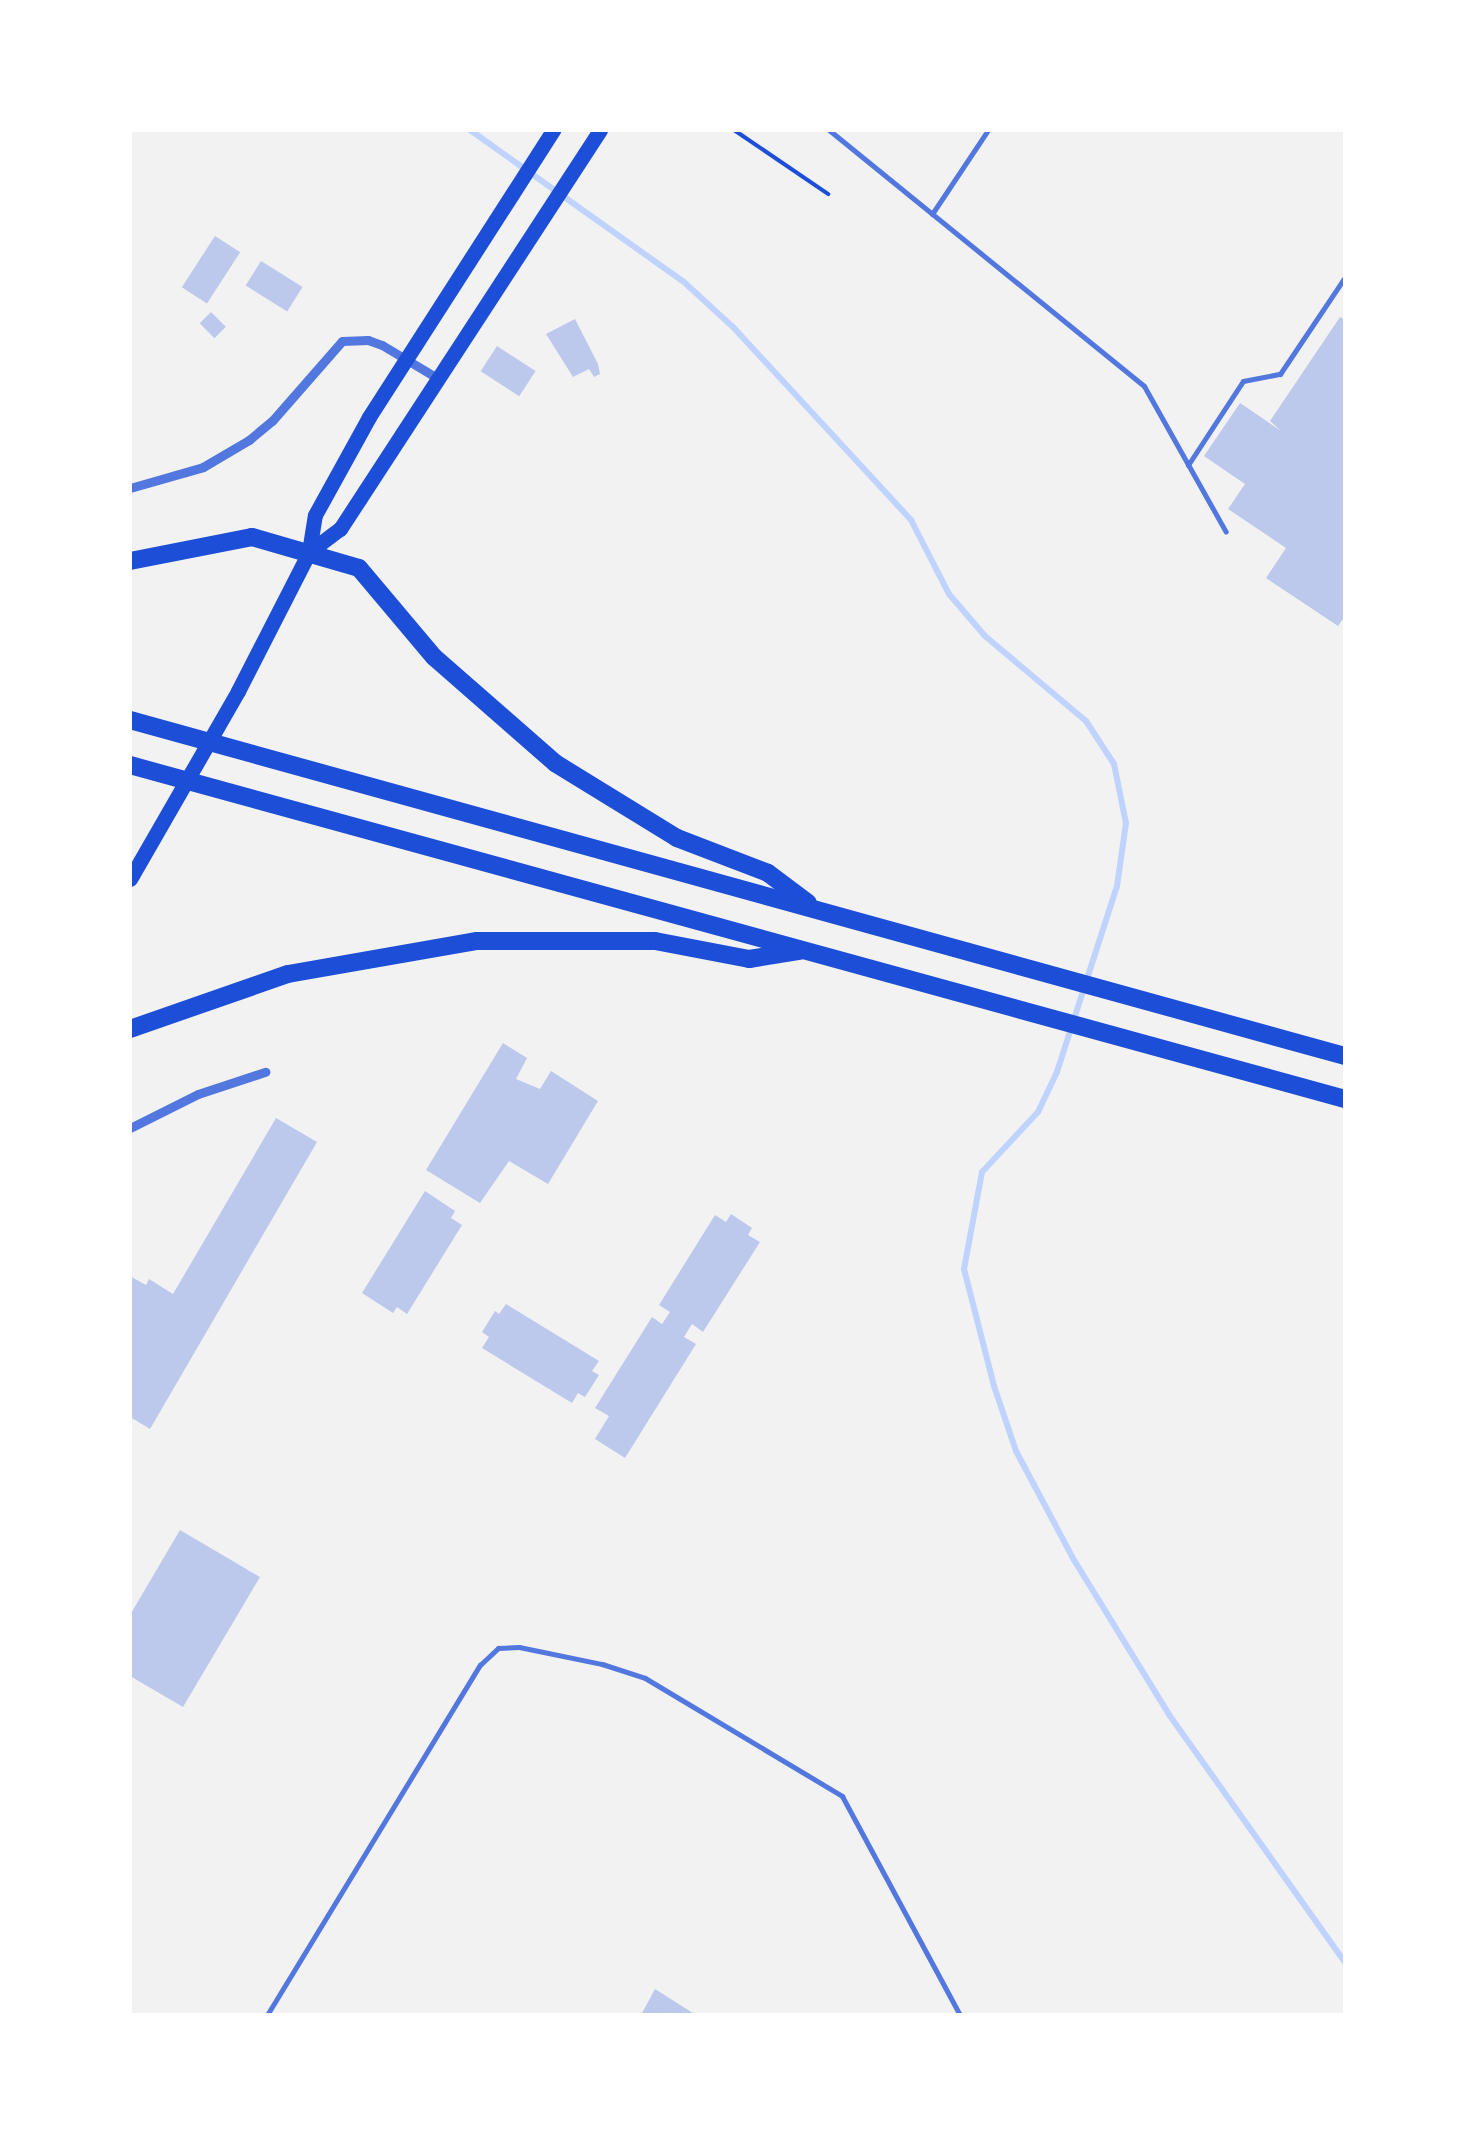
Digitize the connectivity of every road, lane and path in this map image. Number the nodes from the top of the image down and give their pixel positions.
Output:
1 (600, 130) edge
2 (734, 130) edge
3 (829, 130) edge
4 (988, 130) edge
5 (552, 131) edge
6 (828, 194) dead end
7 (932, 214) junction
8 (1345, 277) edge
9 (405, 358) junction
10 (439, 378) junction
11 (1188, 464) junction
12 (130, 488) edge
13 (1226, 532) dead end
14 (309, 552) junction
15 (130, 561) edge
16 (130, 720) edge
17 (130, 765) edge
18 (130, 879) edge
19 (816, 910) junction
20 (806, 950) junction
21 (134, 1030) edge
22 (1345, 1056) edge
23 (265, 1072) dead end
24 (1345, 1100) edge
25 (130, 1128) edge
26 (267, 2015) edge
27 (960, 2015) edge

1 - 10 main road
2 - 6 path
3 - 7 lane
4 - 7 lane
5 - 9 main road
7 - 11 lane
8 - 11 lane
9 - 10 street
9 - 12 street
9 - 14 main road
10 - 14 main road
11 - 13 lane
14 - 15 highway
14 - 18 main road
14 - 19 highway
16 - 19 highway
17 - 20 highway
19 - 22 highway
20 - 21 highway
20 - 24 highway
23 - 25 street
26 - 27 lane

